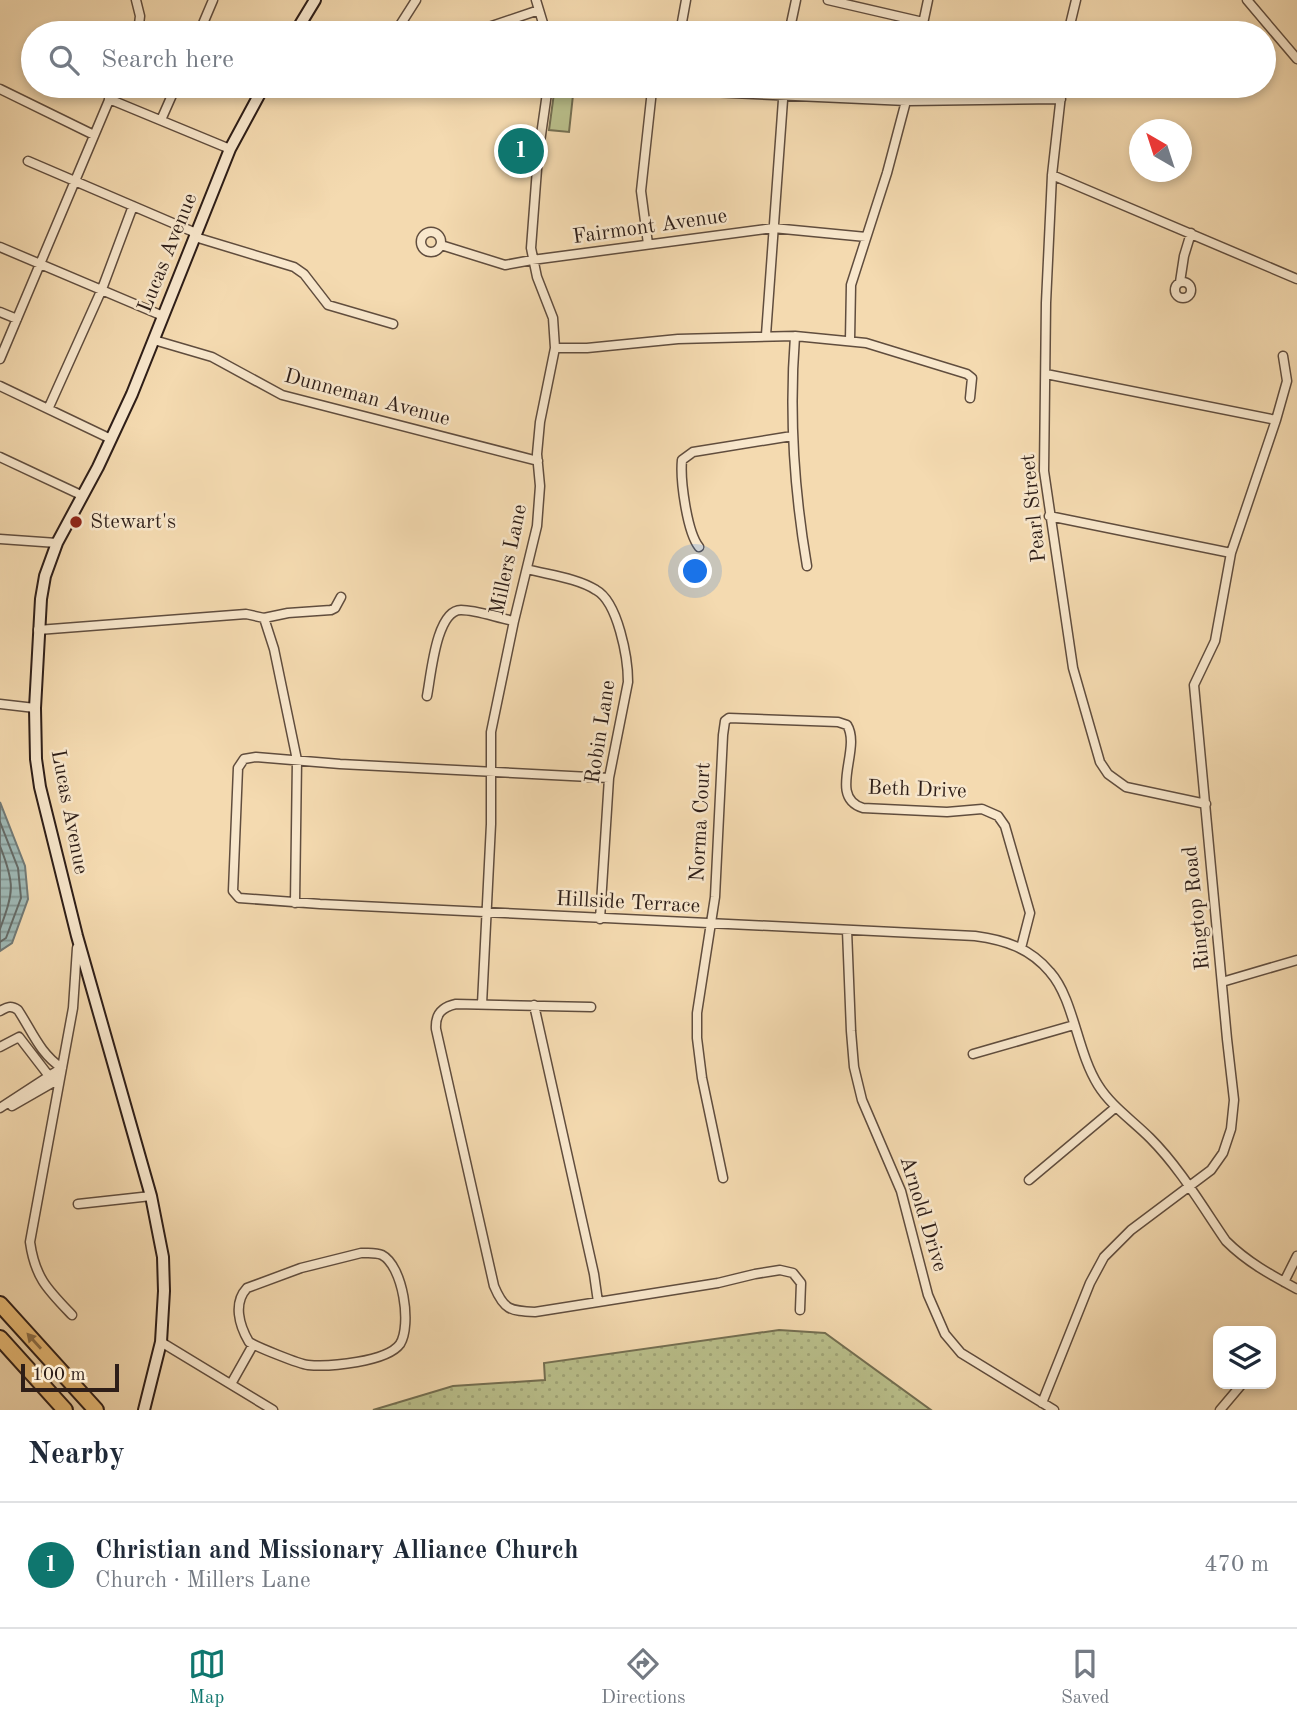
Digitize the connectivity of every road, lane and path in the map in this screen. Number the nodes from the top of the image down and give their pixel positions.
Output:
1 (136, 0) edge
2 (213, 0) edge
3 (315, 0) edge
4 (416, 0) edge
5 (536, 0) edge
6 (686, 0) edge
7 (796, 0) edge
8 (828, 0) edge
9 (928, 0) edge
10 (1076, 0) edge
11 (1247, 0) edge
12 (539, 10) junction
13 (139, 21) edge
14 (204, 21) edge
15 (302, 21) edge
16 (403, 21) edge
17 (506, 21) edge
18 (542, 21) edge
19 (682, 21) edge
20 (792, 21) edge
21 (919, 21) edge
22 (923, 21) edge
23 (1071, 21) edge
24 (1265, 21) edge
25 (1276, 34) edge
26 (1297, 59) edge
27 (0, 89) edge
28 (171, 98) edge
29 (258, 98) edge
30 (547, 98) edge
31 (651, 98) edge
32 (783, 98) edge
33 (833, 98) edge
34 (908, 98) edge
35 (109, 99) joint
36 (1061, 99) joint
37 (907, 101) junction
38 (161, 120) junction
39 (94, 135) junction
40 (230, 149) junction
41 (28, 161) dead end
42 (1052, 175) junction
43 (76, 180) junction
44 (133, 205) junction
45 (773, 228) junction
46 (1191, 233) junction
47 (196, 235) junction
48 (866, 237) junction
49 (648, 244) junction
50 (441, 245) dead end
51 (0, 247) edge
52 (532, 260) junction
53 (41, 263) junction
54 (1297, 279) edge
55 (1180, 282) dead end
56 (102, 289) junction
57 (0, 312) edge
58 (163, 316) junction
59 (17, 319) junction
60 (393, 324) dead end
61 (766, 335) junction
62 (795, 336) junction
63 (154, 340) junction
64 (850, 340) junction
65 (555, 348) junction
66 (1283, 356) dead end
67 (0, 359) edge
68 (1046, 374) junction
69 (0, 386) edge
70 (970, 398) dead end
71 (49, 407) junction
72 (1276, 421) junction
73 (792, 436) junction
74 (111, 439) junction
75 (0, 457) edge
76 (538, 461) junction
77 (81, 495) junction
78 (1049, 516) junction
79 (0, 539) edge
80 (57, 543) junction
81 (699, 547) dead end
82 (1231, 553) junction
83 (807, 566) dead end
84 (527, 569) junction
85 (341, 597) dead end
86 (264, 618) junction
87 (514, 621) junction
88 (38, 630) junction
89 (427, 696) dead end
90 (0, 704) edge
91 (35, 708) junction
92 (729, 718) joint
93 (297, 760) junction
94 (492, 773) junction
95 (609, 778) junction
96 (1206, 804) junction
97 (295, 902) junction
98 (485, 912) junction
99 (600, 919) junction
100 (711, 924) junction
101 (847, 930) junction
102 (77, 936) junction
103 (1021, 948) junction
104 (1297, 960) edge
105 (1223, 982) junction
106 (482, 1004) junction
107 (534, 1005) junction
108 (591, 1007) dead end
109 (0, 1012) edge
110 (1074, 1025) junction
111 (0, 1047) edge
112 (973, 1054) dead end
113 (62, 1068) junction
114 (49, 1076) junction
115 (59, 1079) junction
116 (1116, 1107) junction
117 (0, 1110) edge
118 (723, 1178) dead end
119 (1029, 1180) dead end
120 (1189, 1187) junction
121 (151, 1196) junction
122 (78, 1204) dead end
123 (1297, 1256) edge
124 (1284, 1282) junction
125 (1297, 1289) edge
126 (598, 1302) junction
127 (0, 1304) edge
128 (800, 1310) dead end
129 (72, 1315) dead end
130 (0, 1338) edge
131 (161, 1342) junction
132 (253, 1345) junction
133 (232, 1384) junction
134 (1238, 1389) edge
135 (1042, 1403) junction
136 (145, 1406) edge
137 (65, 1410) edge
138 (96, 1410) edge
139 (273, 1410) edge
140 (1054, 1410) edge
141 (1220, 1410) edge

1 - 13 street
2 - 14 street
3 - 15 street
4 - 16 street
5 - 12 street
6 - 19 street
7 - 20 street
8 - 21 street
9 - 22 street
10 - 23 street
11 - 24 street
12 - 17 street
12 - 18 street
25 - 26 street
27 - 39 street
28 - 38 street
29 - 40 street, Lucas Avenue
30 - 52 street, Millers Lane
31 - 49 street
32 - 45 street
33 - 37 street
34 - 37 street
35 - 38 street
35 - 39 street
36 - 37 street
36 - 42 street, Pearl Street
37 - 48 street
38 - 40 street
39 - 43 street
40 - 47 street, Lucas Avenue
41 - 43 street
42 - 46 street
42 - 68 street, Pearl Street
43 - 44 street
43 - 53 street
44 - 47 street
44 - 56 street
45 - 48 street, Fairmont Avenue
45 - 49 street, Fairmont Avenue
45 - 61 street
46 - 54 street
46 - 55 street
47 - 58 street, Lucas Avenue
47 - 60 street
48 - 64 street
49 - 52 street, Fairmont Avenue
50 - 52 street, Fairmont Avenue
51 - 53 street
52 - 65 street, Millers Lane
53 - 56 street
53 - 59 street
56 - 58 street
56 - 71 street
57 - 59 street
58 - 63 street, Lucas Avenue
59 - 67 street
61 - 62 street
61 - 65 street
62 - 64 street
62 - 73 street
63 - 74 street, Lucas Avenue
63 - 76 street, Dunneman Avenue
64 - 70 street
65 - 76 street, Millers Lane
66 - 72 street, Ringtop Road
68 - 72 street
68 - 78 street, Pearl Street
69 - 71 street
71 - 74 street
72 - 82 street, Ringtop Road
73 - 81 street
73 - 83 street
74 - 77 street, Lucas Avenue
75 - 77 street
76 - 84 street, Millers Lane
77 - 80 street, Lucas Avenue
78 - 82 street
78 - 96 street, Pearl Street
79 - 80 street
80 - 88 street, Lucas Avenue
82 - 96 street, Ringtop Road
84 - 87 street, Millers Lane
84 - 95 street, Robin Lane
85 - 86 street
86 - 88 street
86 - 93 street
87 - 89 street
87 - 94 street, Millers Lane
88 - 91 street, Lucas Avenue
90 - 91 street
91 - 102 street, Lucas Avenue
92 - 100 street, Norma Court
92 - 103 street, Beth Drive
93 - 94 street
93 - 97 street
93 - 97 street, Hillside Terrace
94 - 95 street
94 - 98 street, Millers Lane
95 - 99 street, Robin Lane
96 - 105 street, Ringtop Road
97 - 98 street, Hillside Terrace
98 - 99 street, Hillside Terrace
98 - 106 street, Millers Lane
99 - 100 street, Hillside Terrace
100 - 101 street, Hillside Terrace
100 - 118 street, Norma Court
101 - 103 street, Hillside Terrace
101 - 135 street, Arnold Drive
102 - 113 street
102 - 121 street, Lucas Avenue
103 - 110 street
104 - 105 street
105 - 120 street, Ringtop Road
106 - 107 street
106 - 126 street
107 - 108 street
107 - 126 street
109 - 113 street
110 - 112 street
110 - 116 street
111 - 114 street
113 - 114 street
113 - 115 street
114 - 117 street
115 - 117 street
115 - 129 street
116 - 119 street
116 - 120 street
120 - 124 street
120 - 135 street, Ringtop Road
121 - 122 street
121 - 131 street, Lucas Avenue
123 - 124 street
124 - 125 street
126 - 128 street
138 -> 127 highway
130 - 137 highway
131 - 133 street
131 - 136 street, Lucas Avenue
132 - 132 street
132 - 133 street
133 - 139 street
134 - 141 street
135 - 140 street, Arnold Drive

